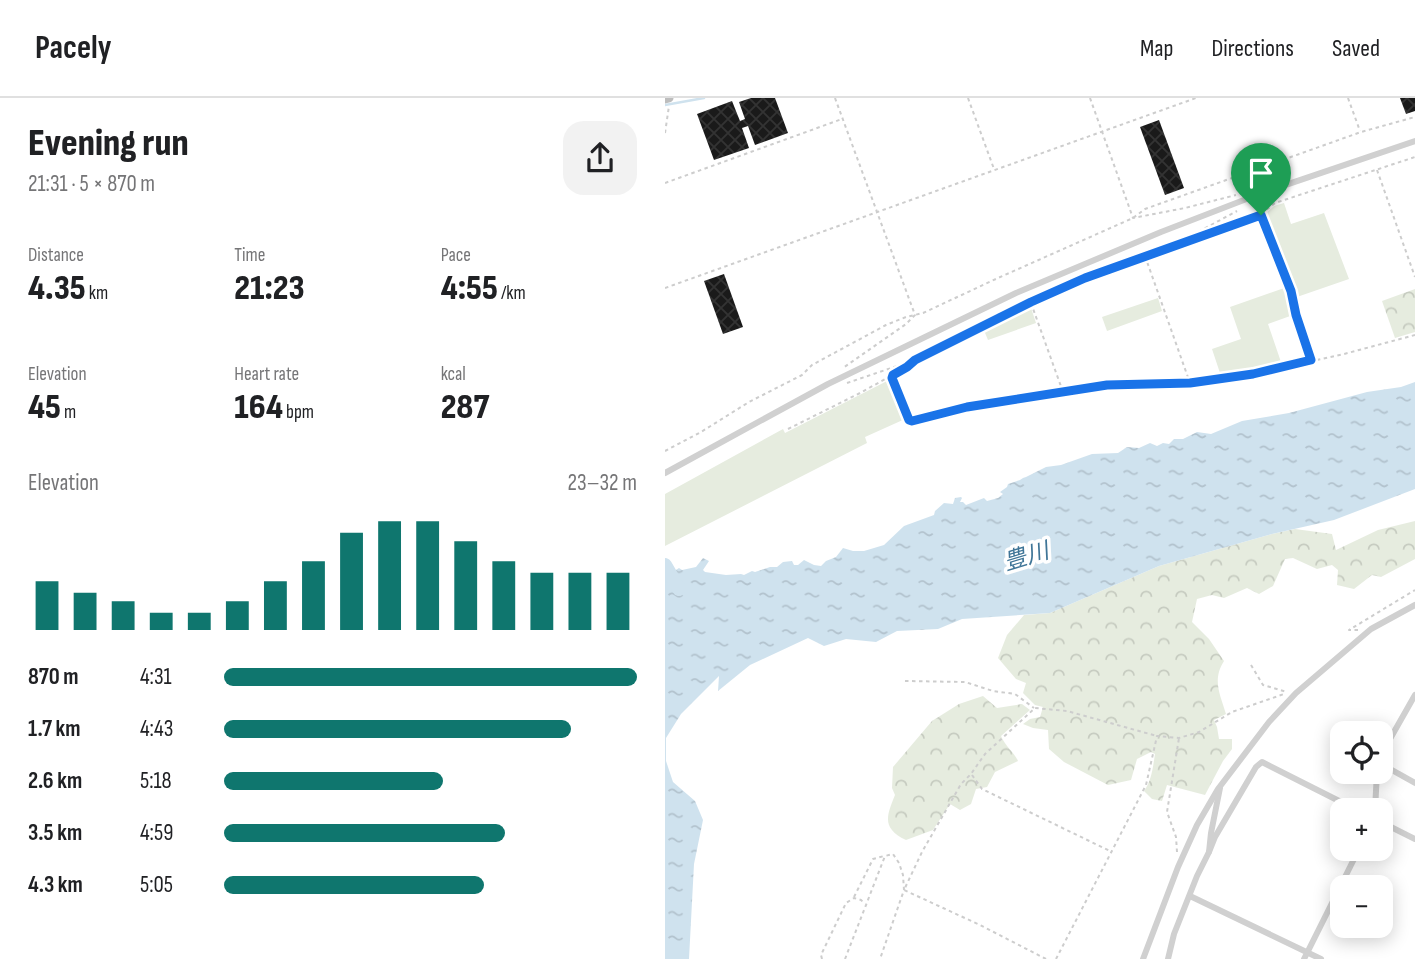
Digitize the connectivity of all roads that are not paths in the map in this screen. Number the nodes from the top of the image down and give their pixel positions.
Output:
1 (1415, 141) edge
2 (665, 473) edge
3 (1415, 605) edge
4 (1415, 695) edge
5 (1393, 734) edge
6 (1393, 769) edge
7 (1415, 783) edge
8 (1221, 785) junction
9 (1333, 798) edge
10 (1393, 828) edge
11 (1415, 839) edge
12 (1209, 852) junction
13 (1353, 861) edge
14 (1190, 896) junction
15 (1306, 956) edge
16 (1143, 959) edge
17 (1168, 959) edge
18 (1321, 959) edge

1 - 2 street
3 - 8 street
4 - 5 street
6 - 7 street
8 - 12 street
8 - 16 street
9 - 12 street
10 - 11 street
12 - 14 street
13 - 15 street
14 - 15 street
14 - 17 street
15 - 18 street

